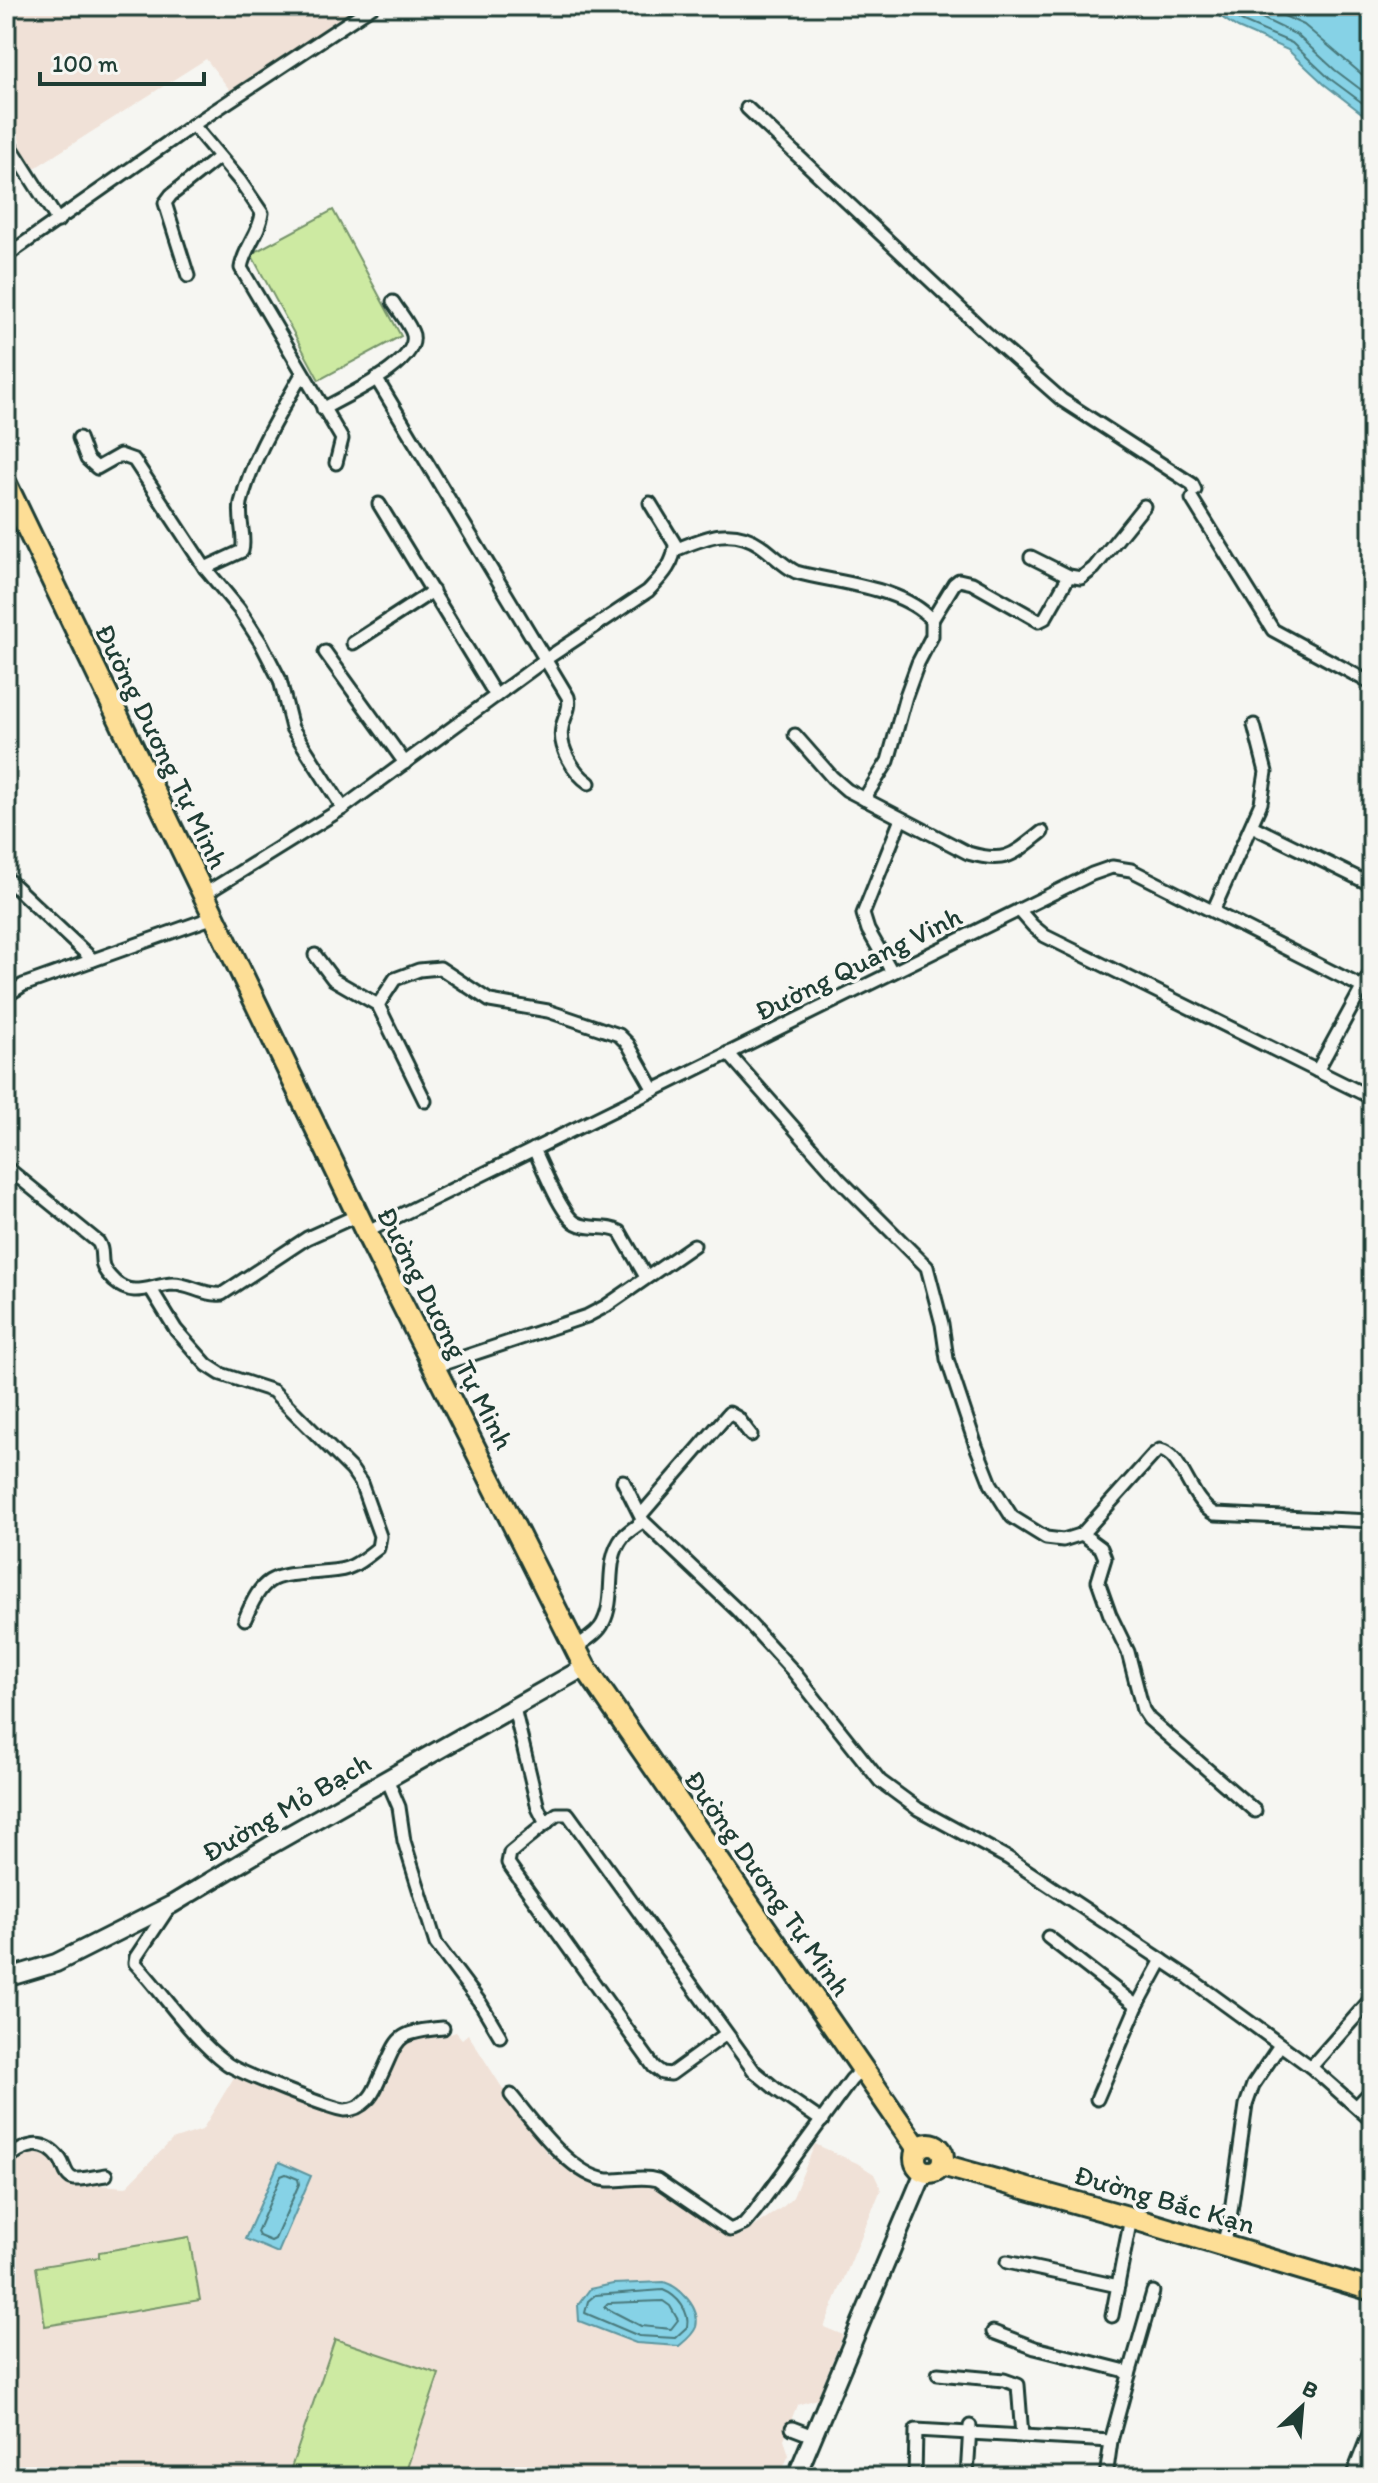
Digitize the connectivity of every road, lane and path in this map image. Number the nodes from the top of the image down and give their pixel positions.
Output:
1 (373, 6) edge
2 (747, 108) dead end
3 (193, 125) junction
4 (6, 139) edge
5 (219, 157) junction
6 (58, 221) junction
7 (6, 256) edge
8 (188, 276) dead end
9 (393, 302) dead end
10 (302, 374) junction
11 (376, 378) junction
12 (323, 409) junction
13 (79, 438) dead end
14 (336, 463) dead end
15 (6, 484) edge
16 (650, 503) dead end
17 (379, 504) dead end
18 (1144, 506) dead end
19 (675, 550) junction
20 (1031, 557) dead end
21 (205, 568) junction
22 (1069, 576) junction
23 (433, 591) junction
24 (932, 620) junction
25 (353, 643) dead end
26 (325, 652) dead end
27 (546, 659) junction
28 (1372, 681) edge
29 (496, 696) junction
30 (1254, 725) dead end
31 (795, 735) dead end
32 (405, 763) junction
33 (589, 783) dead end
34 (864, 799) junction
35 (343, 808) junction
36 (901, 819) junction
37 (1252, 826) junction
38 (1042, 832) dead end
39 (6, 878) edge
40 (1372, 885) edge
41 (203, 895) junction
42 (1019, 910) junction
43 (1213, 911) junction
44 (214, 917) junction
45 (315, 955) dead end
46 (93, 960) junction
47 (1372, 970) edge
48 (892, 972) junction
49 (1367, 990) edge
50 (6, 996) edge
51 (378, 1005) junction
52 (728, 1053) junction
53 (1317, 1071) junction
54 (654, 1090) junction
55 (1372, 1098) edge
56 (425, 1101) dead end
57 (534, 1149) junction
58 (6, 1167) edge
59 (362, 1223) junction
60 (694, 1245) dead end
61 (646, 1277) junction
62 (151, 1289) junction
63 (434, 1367) junction
64 (751, 1435) dead end
65 (623, 1481) dead end
66 (642, 1518) junction
67 (1372, 1521) edge
68 (1082, 1534) junction
69 (245, 1619) dead end
70 (575, 1648) junction
71 (585, 1667) junction
72 (514, 1708) junction
73 (387, 1779) junction
74 (1255, 1811) dead end
75 (546, 1824) junction
76 (171, 1905) junction
77 (1048, 1937) dead end
78 (1162, 1960) junction
79 (6, 1978) edge
80 (1372, 1998) edge
81 (1137, 2006) junction
82 (443, 2028) dead end
83 (726, 2034) junction
84 (500, 2036) dead end
85 (1280, 2045) junction
86 (864, 2067) junction
87 (1311, 2067) junction
88 (1372, 2090) edge
89 (511, 2095) dead end
90 (1097, 2099) dead end
91 (1357, 2106) junction
92 (822, 2121) junction
93 (1372, 2121) edge
94 (6, 2159) edge
95 (933, 2169) junction
96 (106, 2175) dead end
97 (1131, 2218) junction
98 (1223, 2245) junction
99 (1007, 2262) dead end
100 (1118, 2286) junction
101 (1372, 2290) edge
102 (1153, 2292) dead end
103 (1112, 2316) dead end
104 (993, 2332) dead end
105 (938, 2374) dead end
106 (1129, 2375) junction
107 (1372, 2426) edge
108 (792, 2428) dead end
109 (970, 2430) junction
110 (813, 2436) junction
111 (1022, 2436) junction
112 (1111, 2441) junction
113 (796, 2477) edge
114 (915, 2477) edge
115 (967, 2477) edge
116 (1106, 2477) edge
117 (1352, 2477) edge

1 - 3 street
2 - 28 street
3 - 5 street
3 - 6 street
4 - 6 street
5 - 8 street
5 - 10 street
6 - 7 street
9 - 11 street
10 - 12 street
10 - 21 street
11 - 12 street
11 - 27 street
12 - 14 street
13 - 21 street
15 - 41 highway, Đường Dương Tự Minh
16 - 19 street
17 - 23 street
18 - 22 street
19 - 24 street
19 - 27 street
20 - 22 street
21 - 35 street
22 - 24 street
23 - 25 street
23 - 29 street
24 - 34 street
26 - 32 street
27 - 29 street
27 - 33 street
29 - 32 street
30 - 37 street
31 - 34 street
32 - 35 street
34 - 36 street
35 - 41 street
36 - 38 street
36 - 48 street
37 - 40 street
37 - 43 street
39 - 46 street
41 - 44 highway, Đường Dương Tự Minh
42 - 43 street, Đường Quang Vinh
42 - 48 street, Đường Quang Vinh
42 - 53 street
43 - 49 street, Đường Quang Vinh
44 - 46 street
44 - 59 highway, Đường Dương Tự Minh
45 - 51 street
46 - 50 street
47 - 49 street
48 - 52 street, Đường Quang Vinh
49 - 53 street
51 - 54 street
51 - 56 street
52 - 54 street, Đường Quang Vinh
52 - 68 street
53 - 55 street
54 - 57 street, Đường Quang Vinh
57 - 59 street, Đường Quang Vinh
57 - 61 street
58 - 62 street, Đường Quang Vinh
59 - 62 street, Đường Quang Vinh
59 - 63 highway, Đường Dương Tự Minh
60 - 61 street
61 - 63 street
62 - 69 street
63 - 70 highway, Đường Dương Tự Minh
64 - 66 street
65 - 66 street
66 - 70 street
66 - 78 street
67 - 68 street
68 - 74 street
70 - 71 highway, Đường Dương Tự Minh
71 - 72 street, Đường Mỏ Bạch
71 - 86 highway, Đường Dương Tự Minh
72 - 73 street, Đường Mỏ Bạch
72 - 75 street
73 - 76 street, Đường Mỏ Bạch
73 - 84 street
75 - 83 street
75 - 83 street
76 - 79 street, Đường Mỏ Bạch
76 - 82 street
77 - 81 street
78 - 81 street
78 - 85 street
80 - 87 street
81 - 90 street
83 - 92 street
85 - 87 street
85 - 98 street
86 - 92 street
86 - 95 highway, Đường Dương Tự Minh
87 - 91 street
88 - 91 street
89 - 92 street
91 - 93 street
94 - 96 street
95 - 97 highway, Đường Bắc Kạn
95 - 110 street
97 - 98 highway, Đường Bắc Kạn
97 - 100 street
98 - 101 highway, Đường Bắc Kạn
99 - 100 street
100 - 103 street
102 - 106 street
104 - 106 street
105 - 111 street
106 - 112 street
107 - 117 street
108 - 110 street
109 - 111 street
109 - 114 street
109 - 115 street
110 - 113 street
111 - 112 street
112 - 116 street

